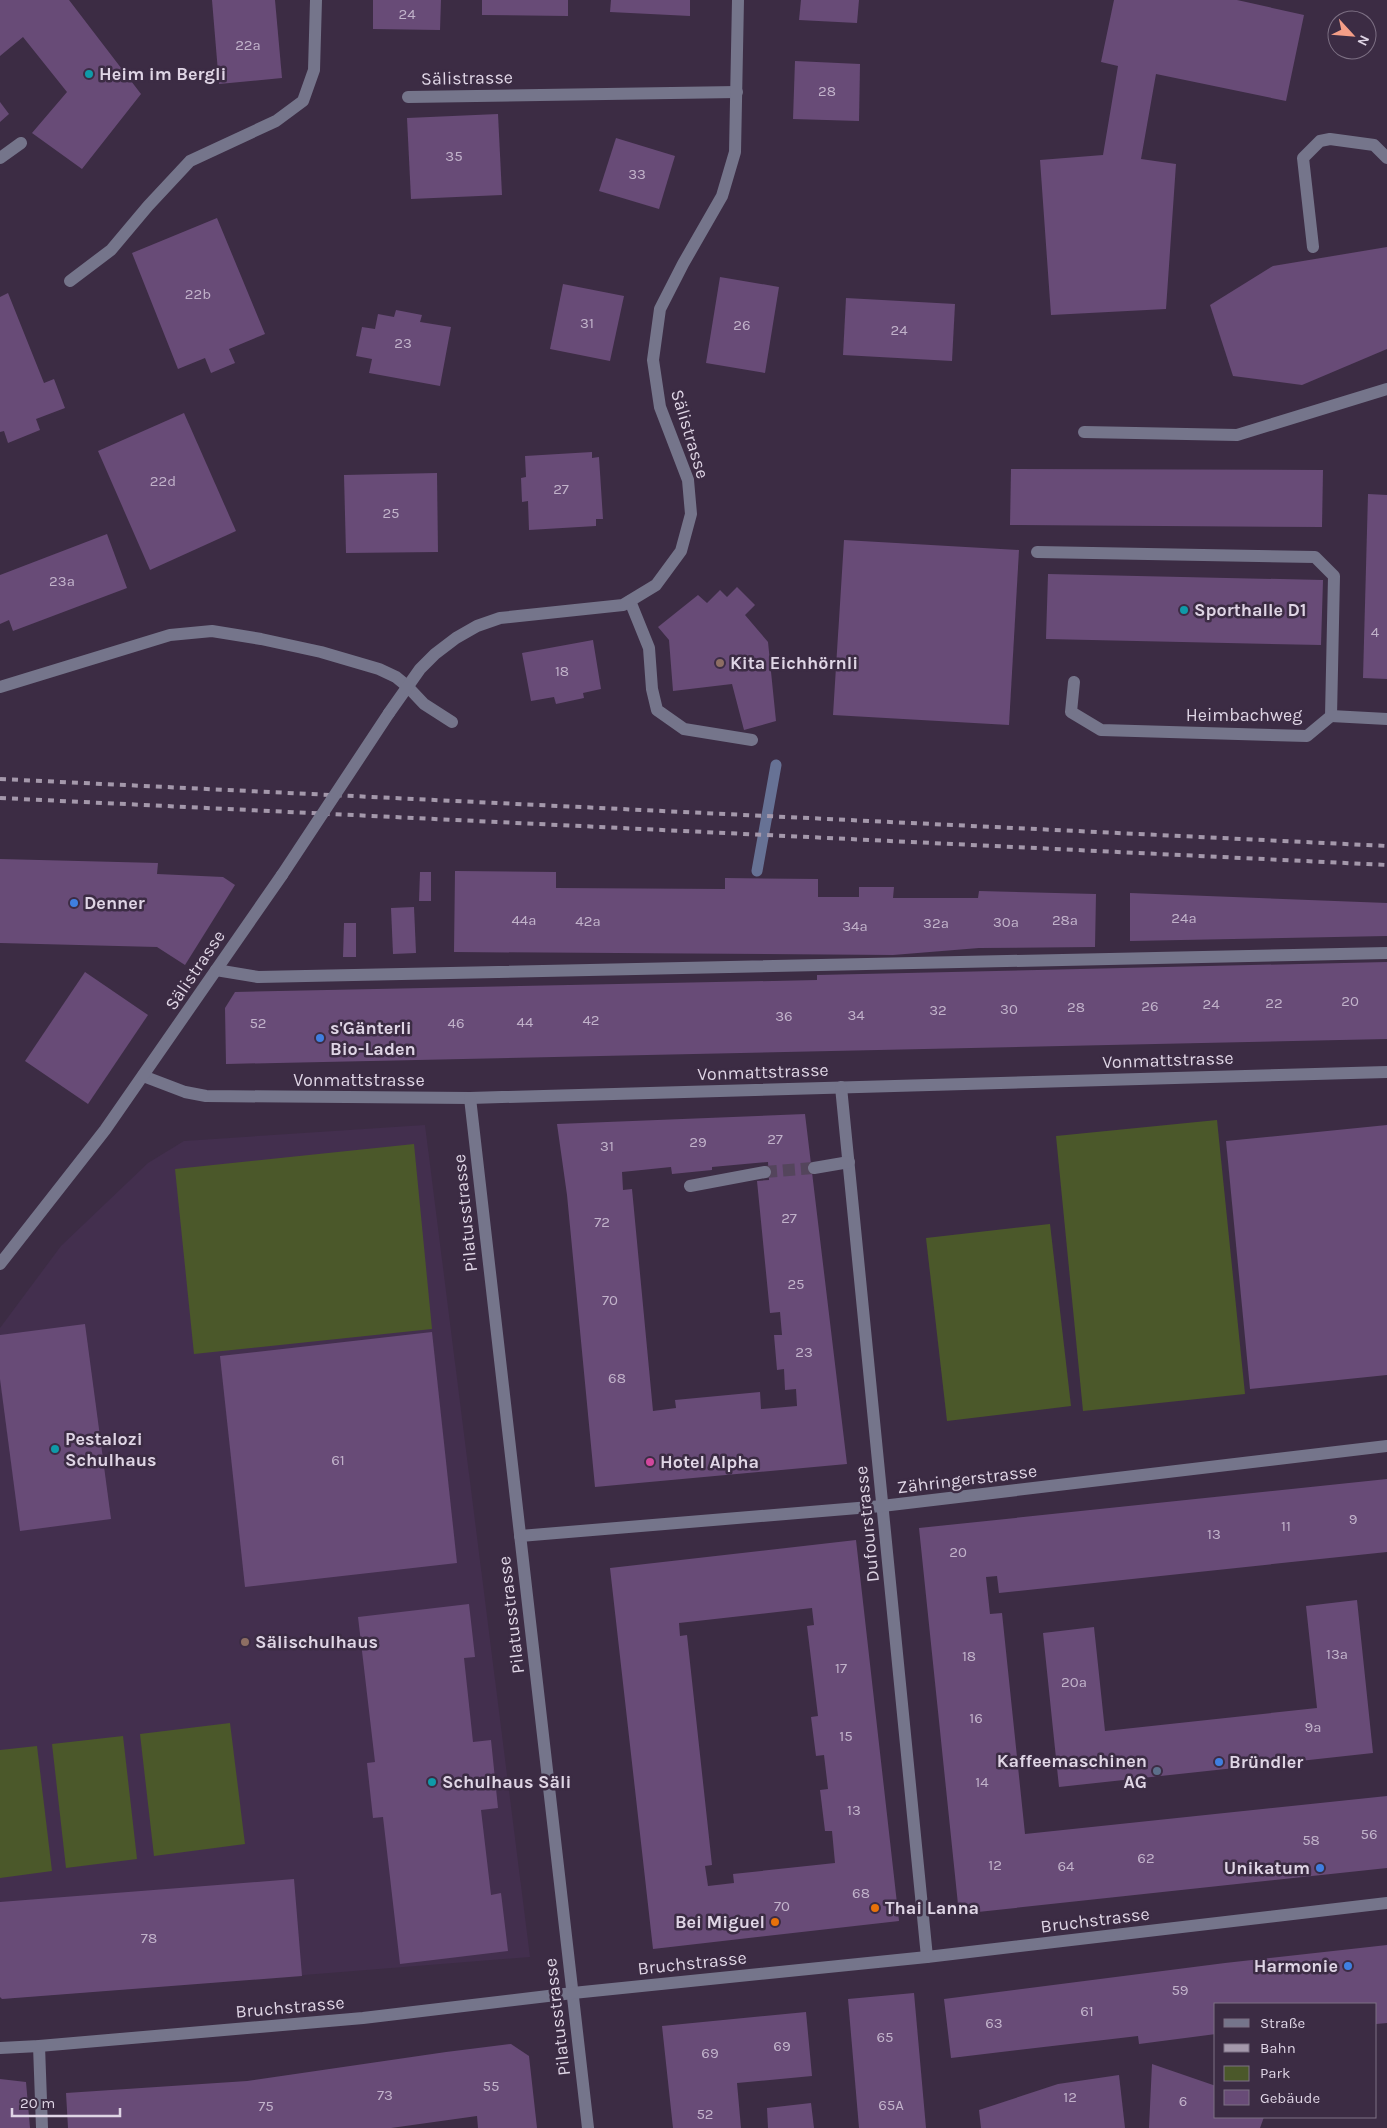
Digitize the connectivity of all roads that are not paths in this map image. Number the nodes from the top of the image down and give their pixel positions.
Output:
1 (316, 0) edge
2 (738, 0) edge
3 (737, 92) junction
4 (408, 96) dead end
5 (21, 143) dead end
6 (0, 158) edge
7 (1387, 158) edge
8 (1313, 247) dead end
9 (70, 280) dead end
10 (1387, 389) edge
11 (1084, 432) dead end
12 (1036, 552) dead end
13 (630, 601) junction
14 (1074, 682) dead end
15 (407, 686) junction
16 (0, 687) edge
17 (1332, 716) junction
18 (1387, 719) edge
19 (452, 722) dead end
20 (752, 740) dead end
21 (1387, 953) edge
22 (216, 970) junction
23 (1387, 1072) edge
24 (143, 1076) junction
25 (841, 1087) junction
26 (470, 1098) junction
27 (848, 1162) junction
28 (814, 1168) tunnel mouth
29 (764, 1172) tunnel mouth
30 (690, 1186) dead end
31 (0, 1264) edge
32 (1387, 1446) edge
33 (882, 1506) junction
34 (520, 1536) junction
35 (1387, 1903) edge
36 (927, 1957) junction
37 (574, 1993) junction
38 (39, 2046) junction
39 (0, 2048) edge
40 (42, 2128) edge
41 (588, 2128) edge

1 - 9 street
2 - 3 street, Sälistrasse
3 - 4 street, Sälistrasse
3 - 13 street, Sälistrasse
5 - 6 street
7 - 8 street
10 - 11 street
12 - 17 street
13 - 15 street, Sälistrasse
13 - 20 street
14 - 17 street, Heimbachweg
15 - 16 street
15 - 19 street
15 - 22 street, Sälistrasse, bridge
17 - 18 street
21 - 22 street
22 - 24 street, Sälistrasse
23 - 25 street, Vonmattstrasse
24 - 26 street, Vonmattstrasse
24 - 31 street, Sälistrasse
25 - 26 street, Vonmattstrasse
25 - 27 street, Dufourstrasse
26 - 34 street, Pilatusstrasse
27 - 28 street
27 - 33 street, Dufourstrasse
29 - 30 street
32 - 33 street, Zähringerstrasse
33 - 34 street, Zähringerstrasse
33 - 36 street, Dufourstrasse
34 - 37 street, Pilatusstrasse
35 - 36 street, Bruchstrasse
36 - 37 street, Bruchstrasse
37 - 38 street, Bruchstrasse
37 - 41 street, Pilatusstrasse
38 - 39 street, Bruchstrasse
38 - 40 street

